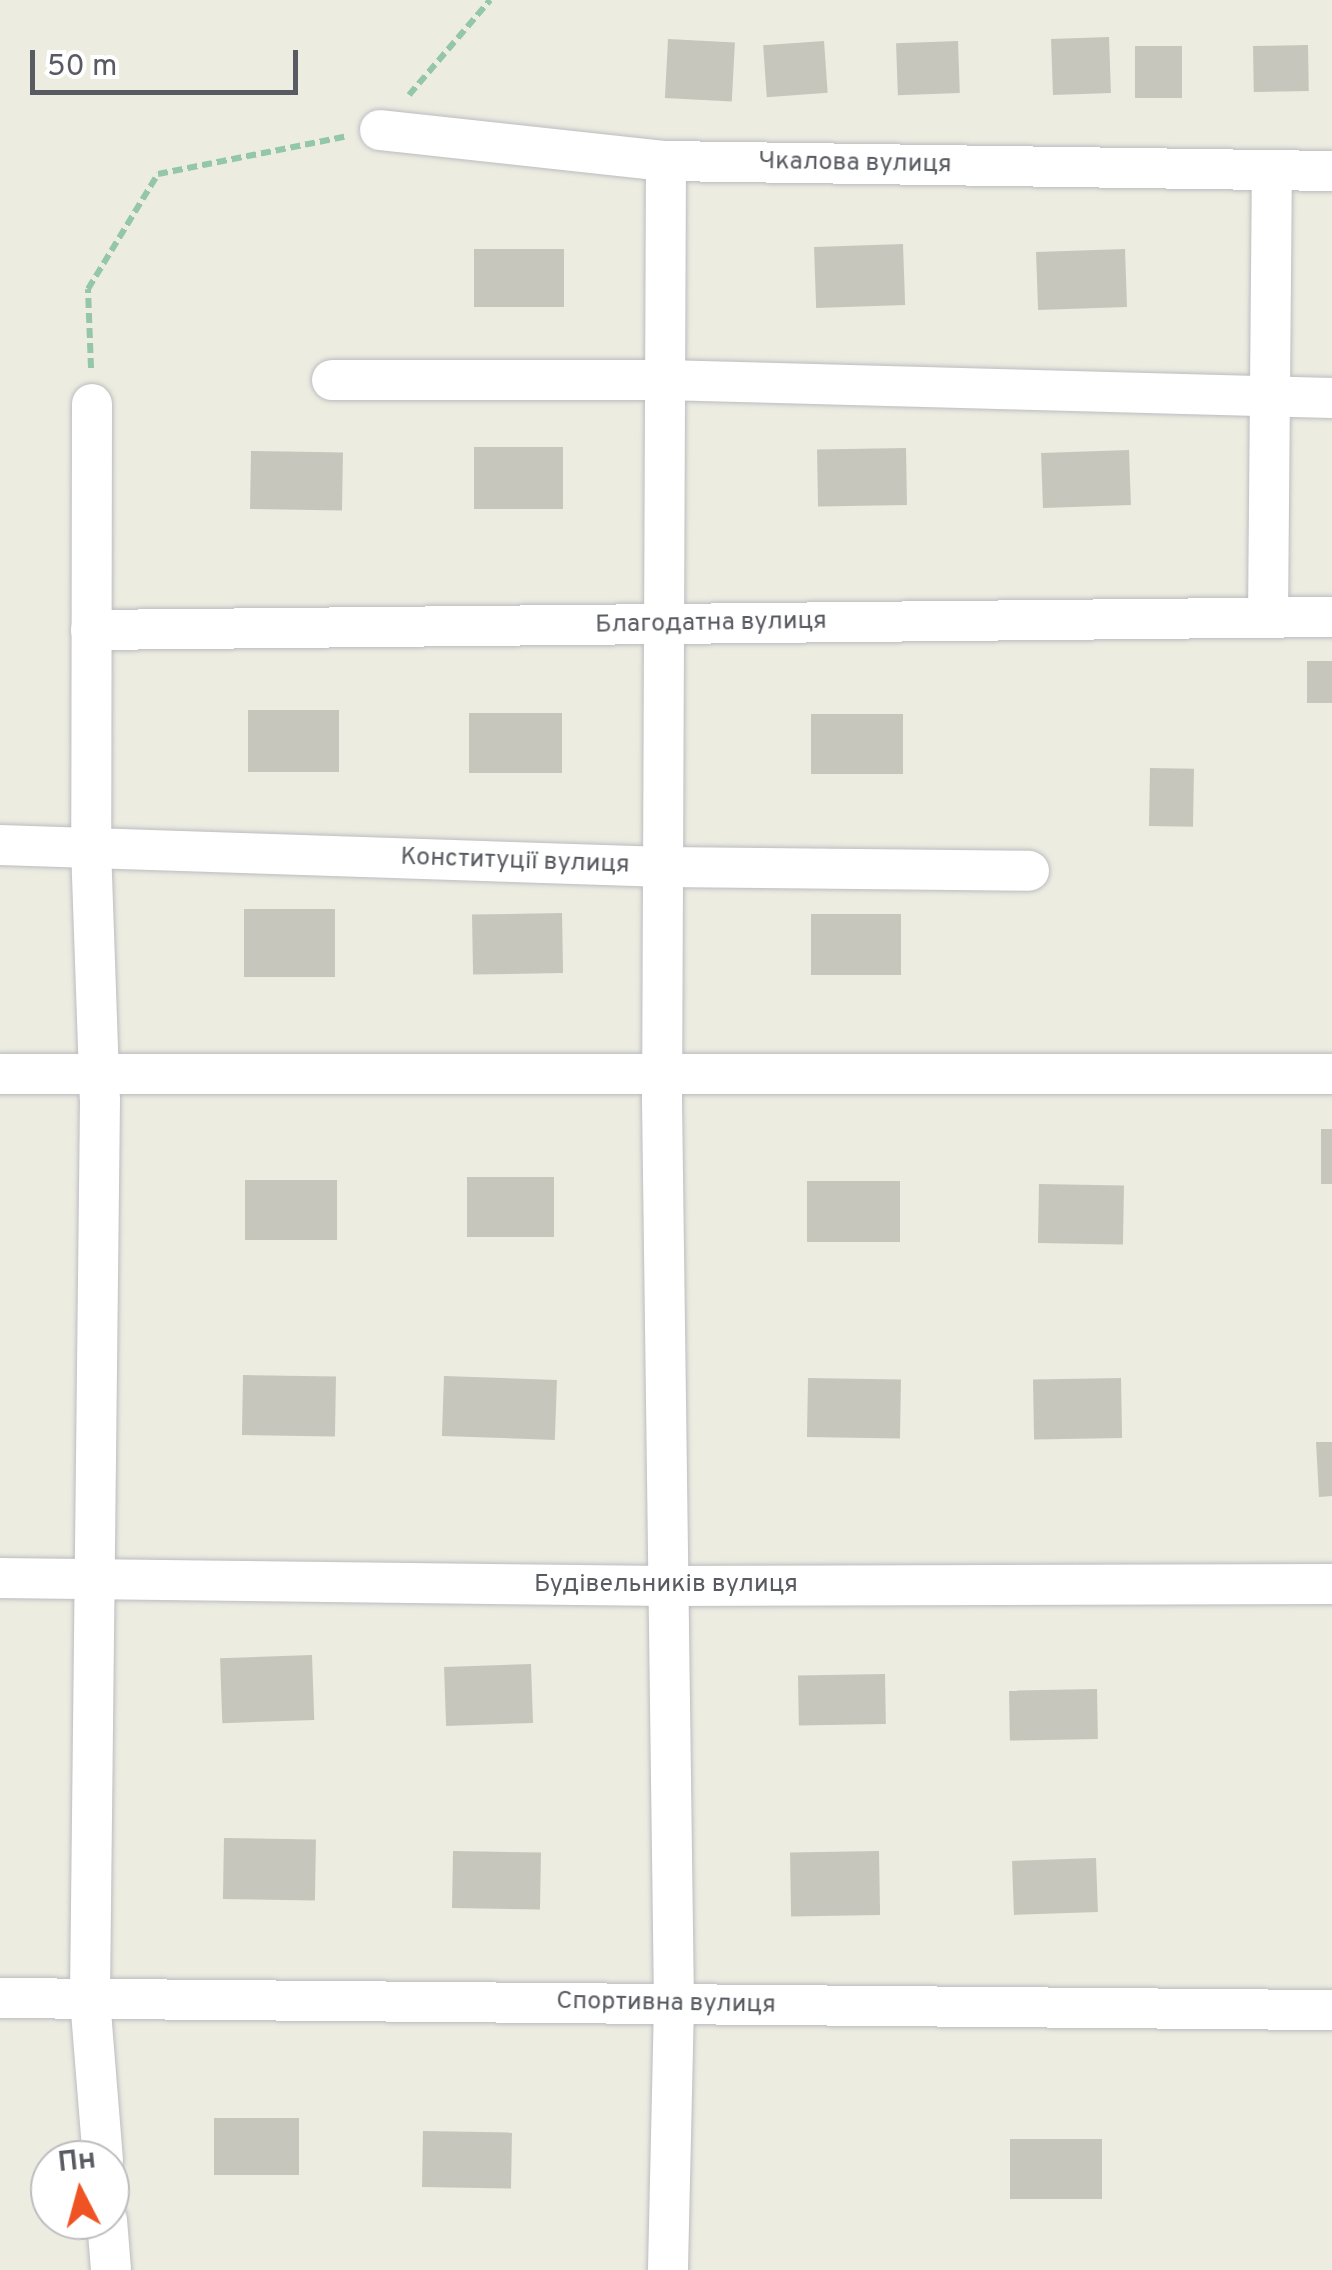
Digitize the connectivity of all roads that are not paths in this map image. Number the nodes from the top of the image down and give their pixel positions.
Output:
1 (380, 130) road end
2 (666, 161) junction
3 (1272, 170) junction
4 (1332, 171) edge
5 (332, 380) dead end
6 (664, 380) junction
7 (1265, 397) junction
8 (1332, 398) edge
9 (92, 404) road end
10 (1268, 618) junction
11 (1332, 618) edge
12 (668, 624) junction
13 (91, 630) junction
14 (0, 844) edge
15 (92, 847) junction
16 (665, 867) junction
17 (1029, 872) dead end
18 (662, 1070) junction
19 (0, 1074) edge
20 (99, 1074) junction
21 (1332, 1074) edge
22 (0, 1578) edge
23 (97, 1580) junction
24 (1332, 1584) edge
25 (666, 1586) junction
26 (0, 1998) edge
27 (90, 1999) junction
28 (674, 2004) junction
29 (1332, 2010) edge
30 (101, 2140) edge
31 (109, 2240) edge
32 (111, 2270) edge
33 (668, 2270) edge

1 - 2 street, Чкалова вулиця
2 - 3 street, Чкалова вулиця
2 - 6 street
3 - 4 street, Чкалова вулиця
3 - 7 street
5 - 6 street
6 - 7 street
6 - 12 street
7 - 8 street
7 - 10 street
9 - 13 street
10 - 11 street, Благодатна вулиця
10 - 12 street, Благодатна вулиця
12 - 13 street, Благодатна вулиця
12 - 16 street
13 - 15 street
14 - 15 street, Конституції вулиця
15 - 16 street, Конституції вулиця
15 - 20 street
16 - 17 street, Конституції вулиця
16 - 18 street
18 - 20 street
18 - 21 street
18 - 25 street
19 - 20 street
20 - 23 street
22 - 23 street, Будівельників вулиця
23 - 25 street, Будівельників вулиця
23 - 27 street
24 - 25 street, Будівельників вулиця
25 - 28 street
26 - 27 street, Спортивна вулиця
27 - 28 street, Спортивна вулиця
27 - 30 street
28 - 29 street, Спортивна вулиця
28 - 33 street
31 - 32 street

